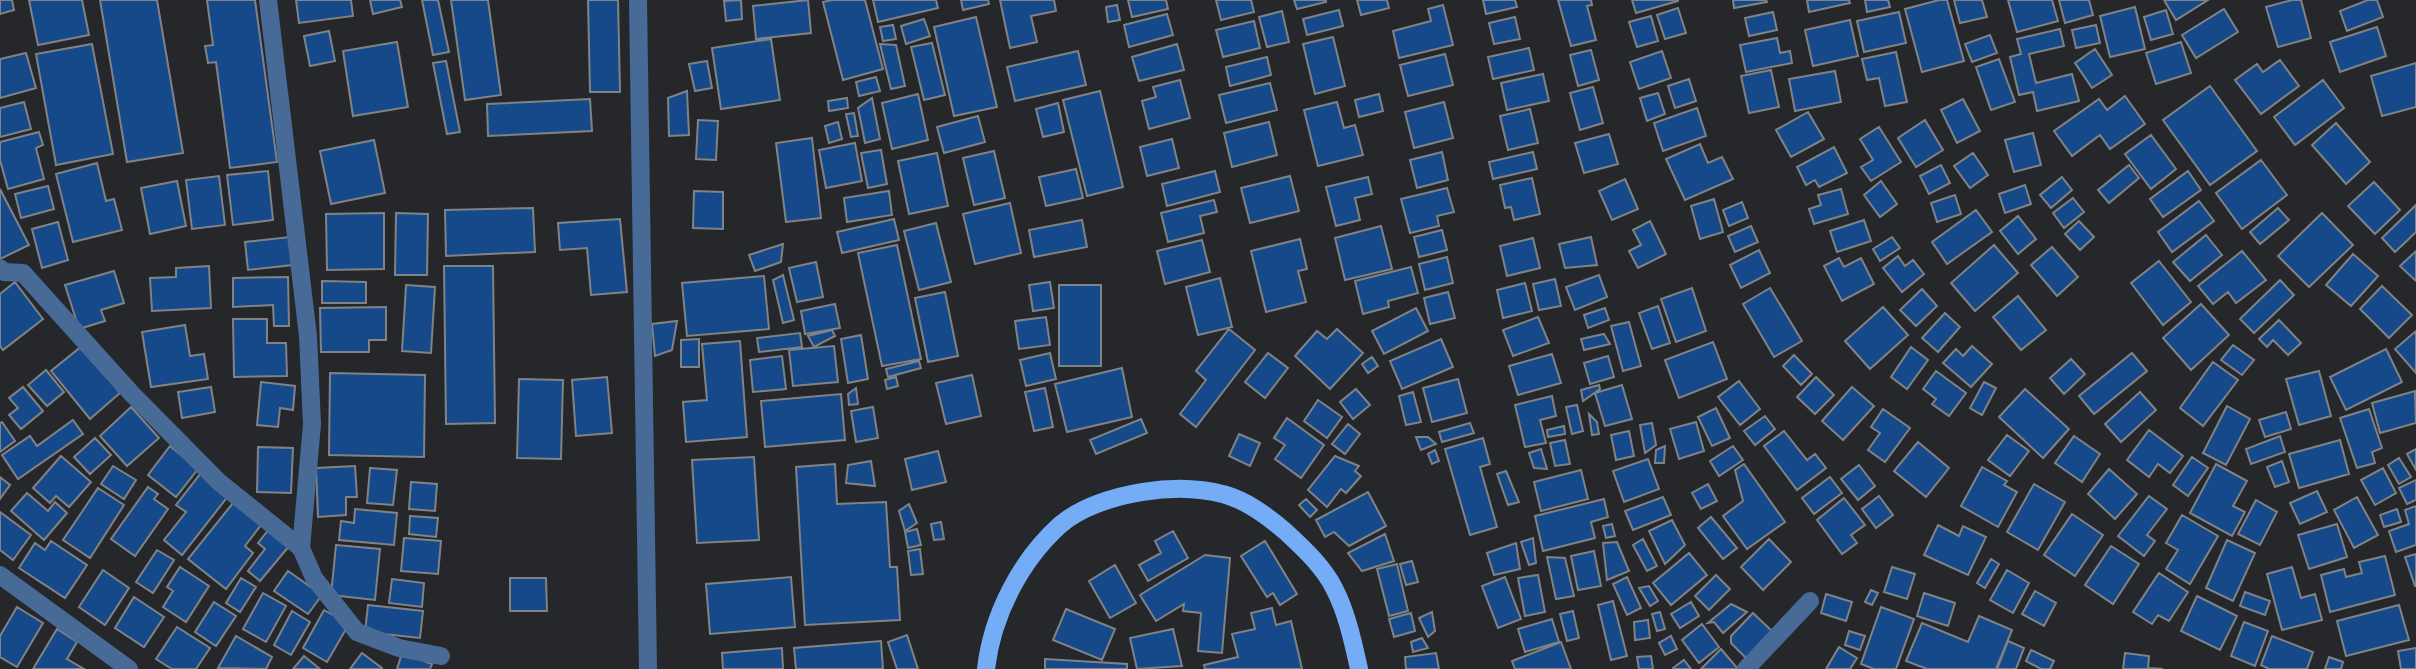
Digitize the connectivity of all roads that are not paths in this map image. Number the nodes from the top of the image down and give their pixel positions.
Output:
1 (268, 0) edge
2 (638, 0) edge
3 (0, 268) edge
4 (301, 548) junction
5 (0, 575) edge
6 (1810, 601) dead end
7 (441, 656) dead end
8 (129, 669) edge
9 (648, 669) edge
10 (986, 669) edge
11 (1359, 669) edge
12 (1746, 669) edge

1 - 4 street
2 - 9 street
3 - 4 street
4 - 7 street
5 - 8 street
6 - 12 street
10 - 11 main road

